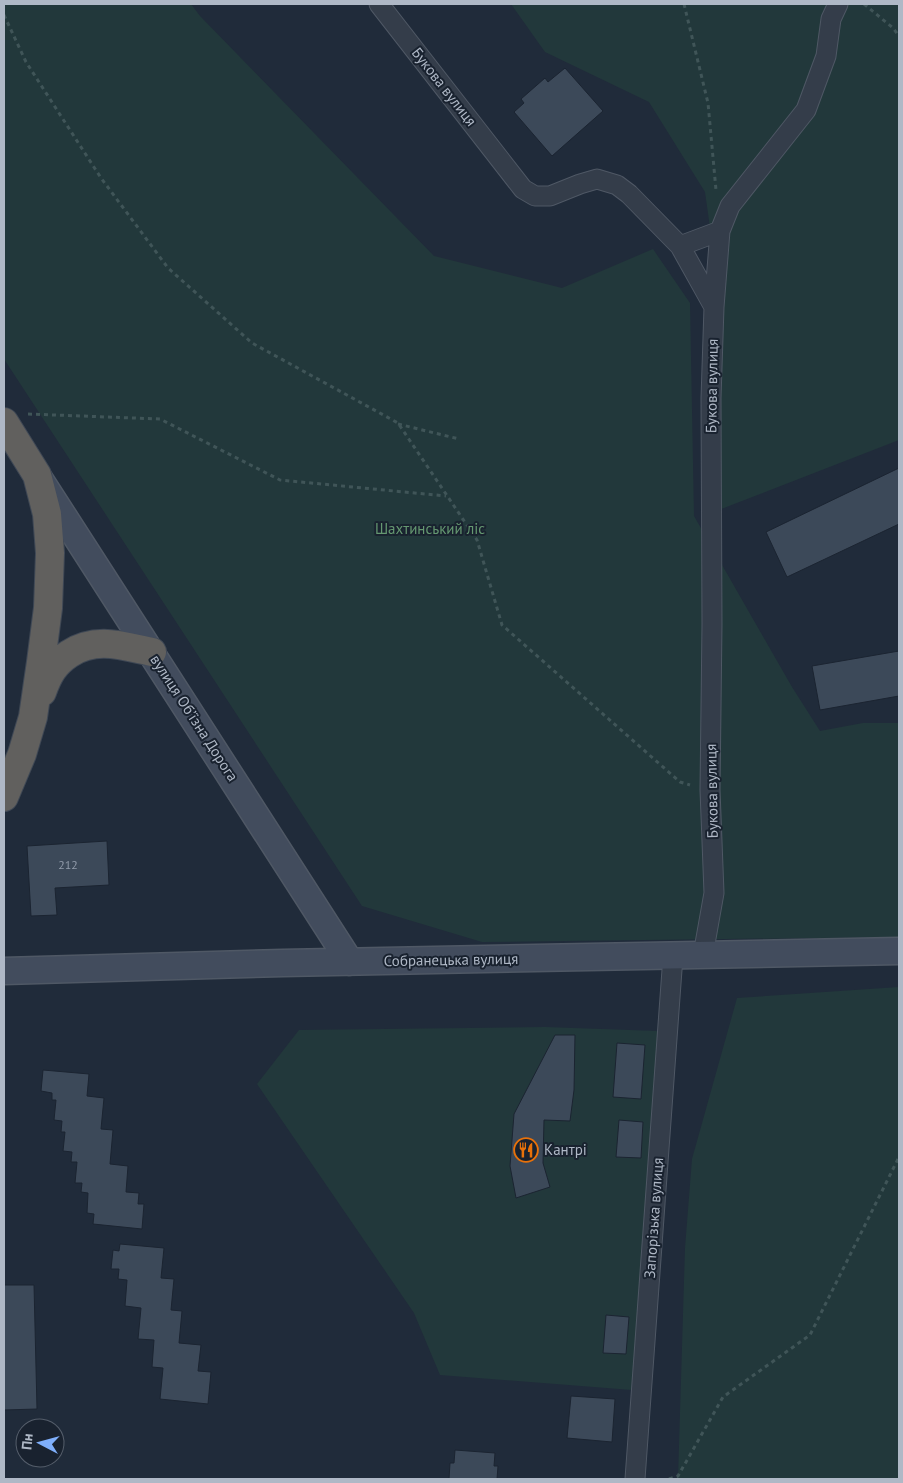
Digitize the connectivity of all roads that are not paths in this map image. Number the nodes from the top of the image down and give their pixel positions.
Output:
1 (379, 4) edge
2 (838, 4) edge
3 (720, 232) junction
4 (680, 246) junction
5 (714, 307) junction
6 (14, 418) edge
7 (37, 475) junction
8 (152, 652) junction
9 (32, 717) junction
10 (4, 797) edge
11 (899, 951) edge
12 (703, 955) junction
13 (673, 956) junction
14 (350, 962) junction
15 (4, 971) edge
16 (635, 1479) edge

1 - 4 street, Букова вулиця
2 - 3 street
3 - 4 street
3 - 5 street
4 - 5 street, Букова вулиця
5 - 12 street, Букова вулиця
6 - 7 highway, вулиця Обʼїзна Дорога
7 - 8 main road, вулиця Обʼїзна Дорога
7 - 9 highway, вулиця Обʼїзна Дорога
8 - 9 highway
8 - 14 main road, вулиця Обʼїзна Дорога
9 - 10 highway, вулиця Обʼїзна Дорога
11 - 12 main road, Собранецька вулиця
12 - 13 main road, Собранецька вулиця
13 - 14 main road, Собранецька вулиця
13 - 16 street, Запорізька вулиця
14 - 15 main road, Собранецька вулиця

